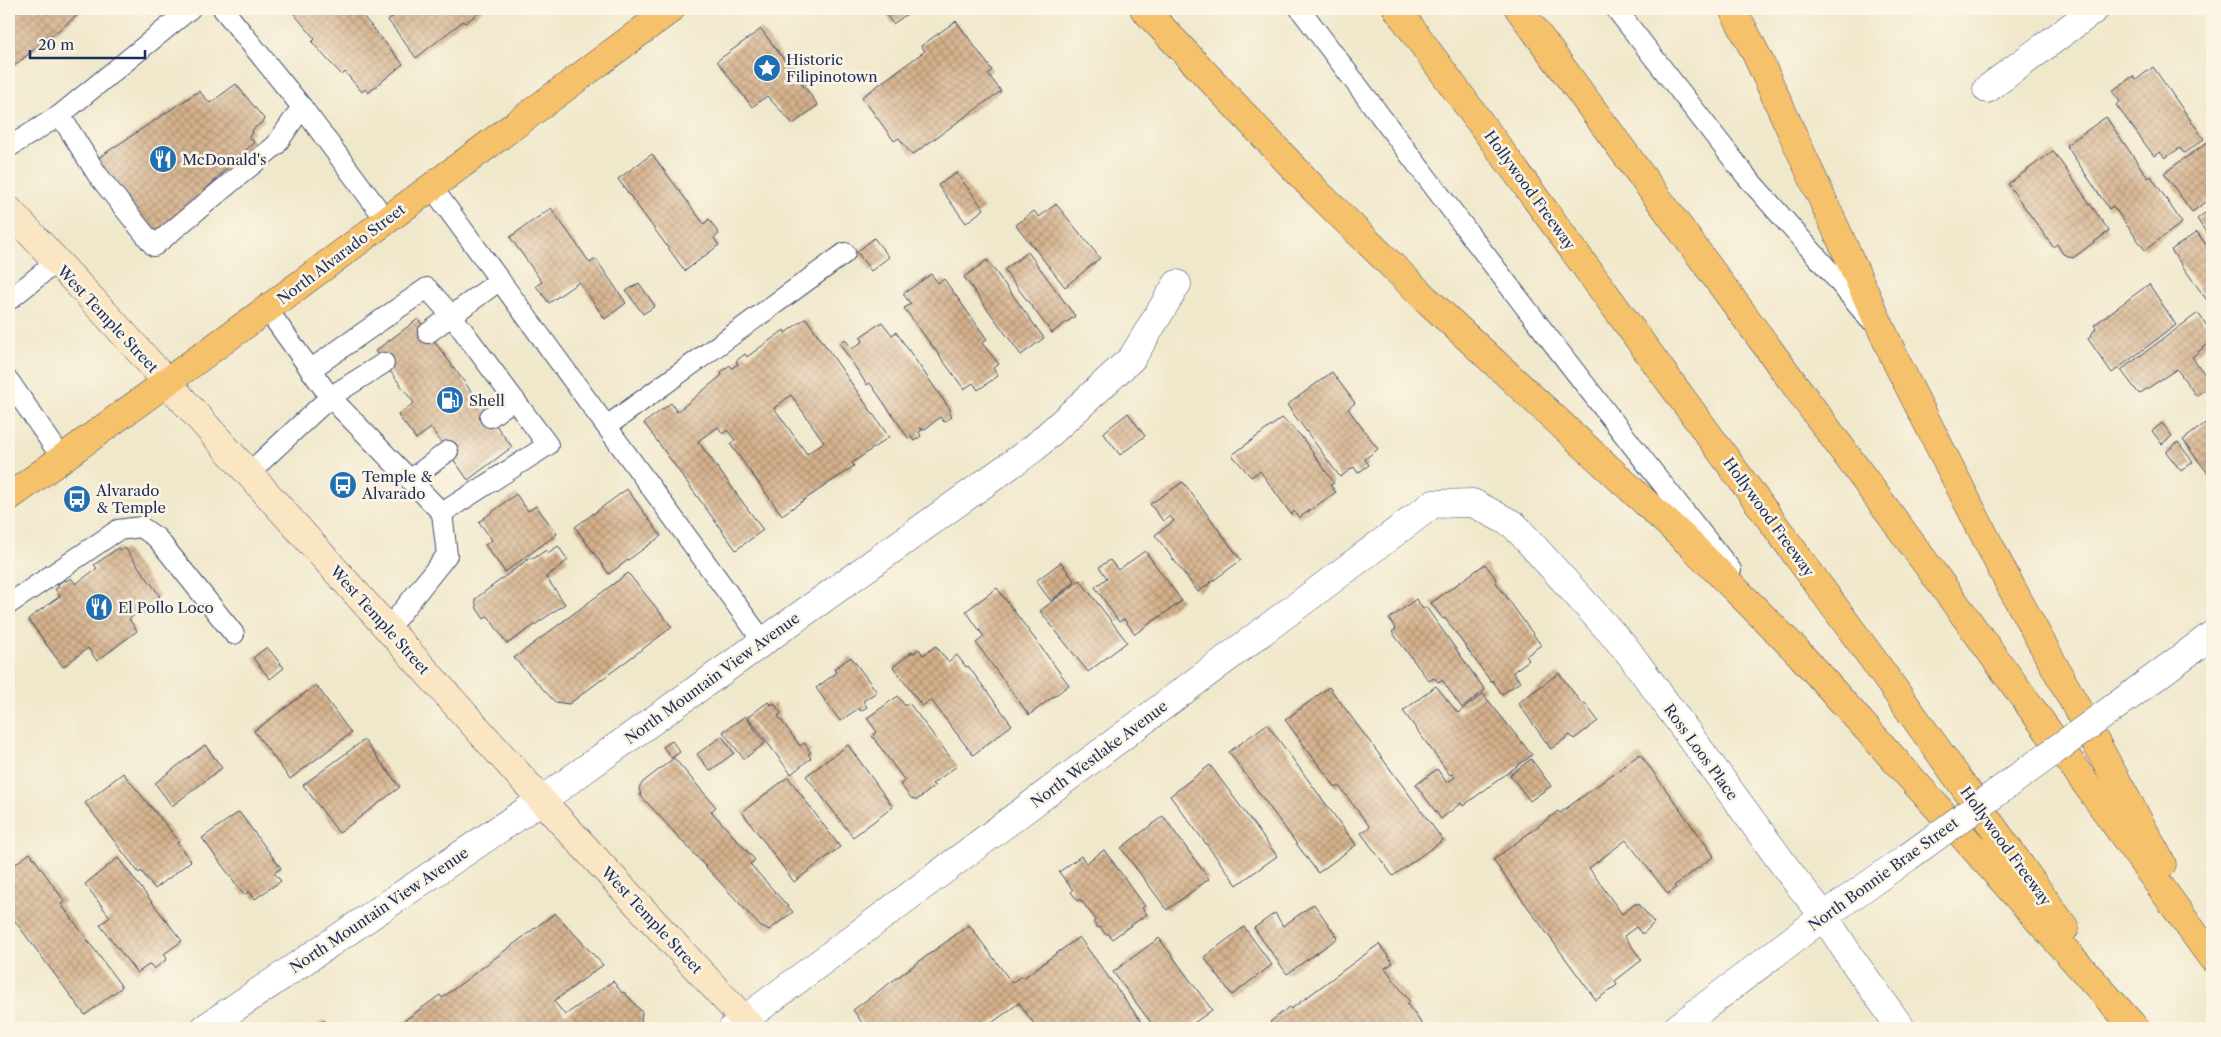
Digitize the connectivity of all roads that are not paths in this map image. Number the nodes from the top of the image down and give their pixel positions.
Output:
1 (190, 9) edge
2 (223, 9) edge
3 (671, 9) edge
4 (1144, 9) edge
5 (1300, 9) edge
6 (1397, 9) edge
7 (1519, 9) edge
8 (1616, 9) edge
9 (1733, 9) edge
10 (2095, 9) edge
11 (1987, 89) dead end
12 (302, 107) junction
13 (60, 115) junction
14 (9, 146) edge
15 (431, 186) junction
16 (9, 210) edge
17 (386, 220) junction
18 (845, 253) dead end
19 (56, 262) junction
20 (500, 280) junction
21 (1177, 284) dead end
22 (9, 300) edge
23 (267, 309) junction
24 (452, 316) junction
25 (428, 333) dead end
26 (384, 363) dead end
27 (1897, 363) junction
28 (310, 370) junction
29 (9, 381) edge
30 (166, 383) junction
31 (330, 397) junction
32 (514, 399) junction
33 (490, 417) dead end
34 (607, 426) junction
35 (448, 451) dead end
36 (62, 458) junction
37 (248, 474) junction
38 (410, 480) junction
39 (9, 496) edge
40 (1473, 503) joint
41 (442, 513) junction
42 (9, 604) edge
43 (388, 629) junction
44 (234, 634) dead end
45 (2212, 635) edge
46 (763, 641) junction
47 (1797, 651) junction
48 (542, 800) junction
49 (1824, 916) junction
50 (2212, 958) edge
51 (743, 1026) edge
52 (205, 1028) edge
53 (1677, 1028) edge
54 (1902, 1028) edge
55 (2136, 1028) edge

1 - 13 lane
2 - 12 lane
3 - 15 main road, North Alvarado Street
4 - 47 main road
5 - 47 lane
6 - 55 main road, Hollywood Freeway
7 - 50 main road
8 - 27 lane
9 - 27 main road
10 - 11 street
12 - 13 lane
12 - 17 lane
13 - 14 lane
15 - 17 main road, North Alvarado Street
15 - 20 lane
16 - 19 main road, West Temple Street
17 - 23 main road, North Alvarado Street
18 - 34 lane
19 - 22 lane
19 - 30 main road, West Temple Street
20 - 24 lane
20 - 34 lane
21 - 46 street, North Mountain View Avenue
23 - 28 lane
23 - 30 main road, North Alvarado Street
24 - 25 lane
24 - 28 lane
24 - 32 lane
26 - 31 lane
27 - 50 main road
28 - 31 lane
29 - 36 lane
30 - 36 main road, North Alvarado Street
30 - 37 main road, West Temple Street
31 - 37 lane
31 - 38 lane
32 - 33 lane
32 - 41 lane
34 - 46 lane
35 - 38 lane
36 - 39 main road, North Alvarado Street
37 - 43 main road, West Temple Street
38 - 41 lane
40 - 49 street, Ross Loos Place
40 - 51 street, North Westlake Avenue
41 - 43 lane
42 - 44 lane
43 - 48 main road, West Temple Street
45 - 49 street, North Bonnie Brae Street, bridge
46 - 48 street, North Mountain View Avenue
47 - 55 main road
48 - 51 main road, West Temple Street
48 - 52 street, North Mountain View Avenue
49 - 53 street, North Bonnie Brae Street
49 - 54 street, Ross Loos Place

